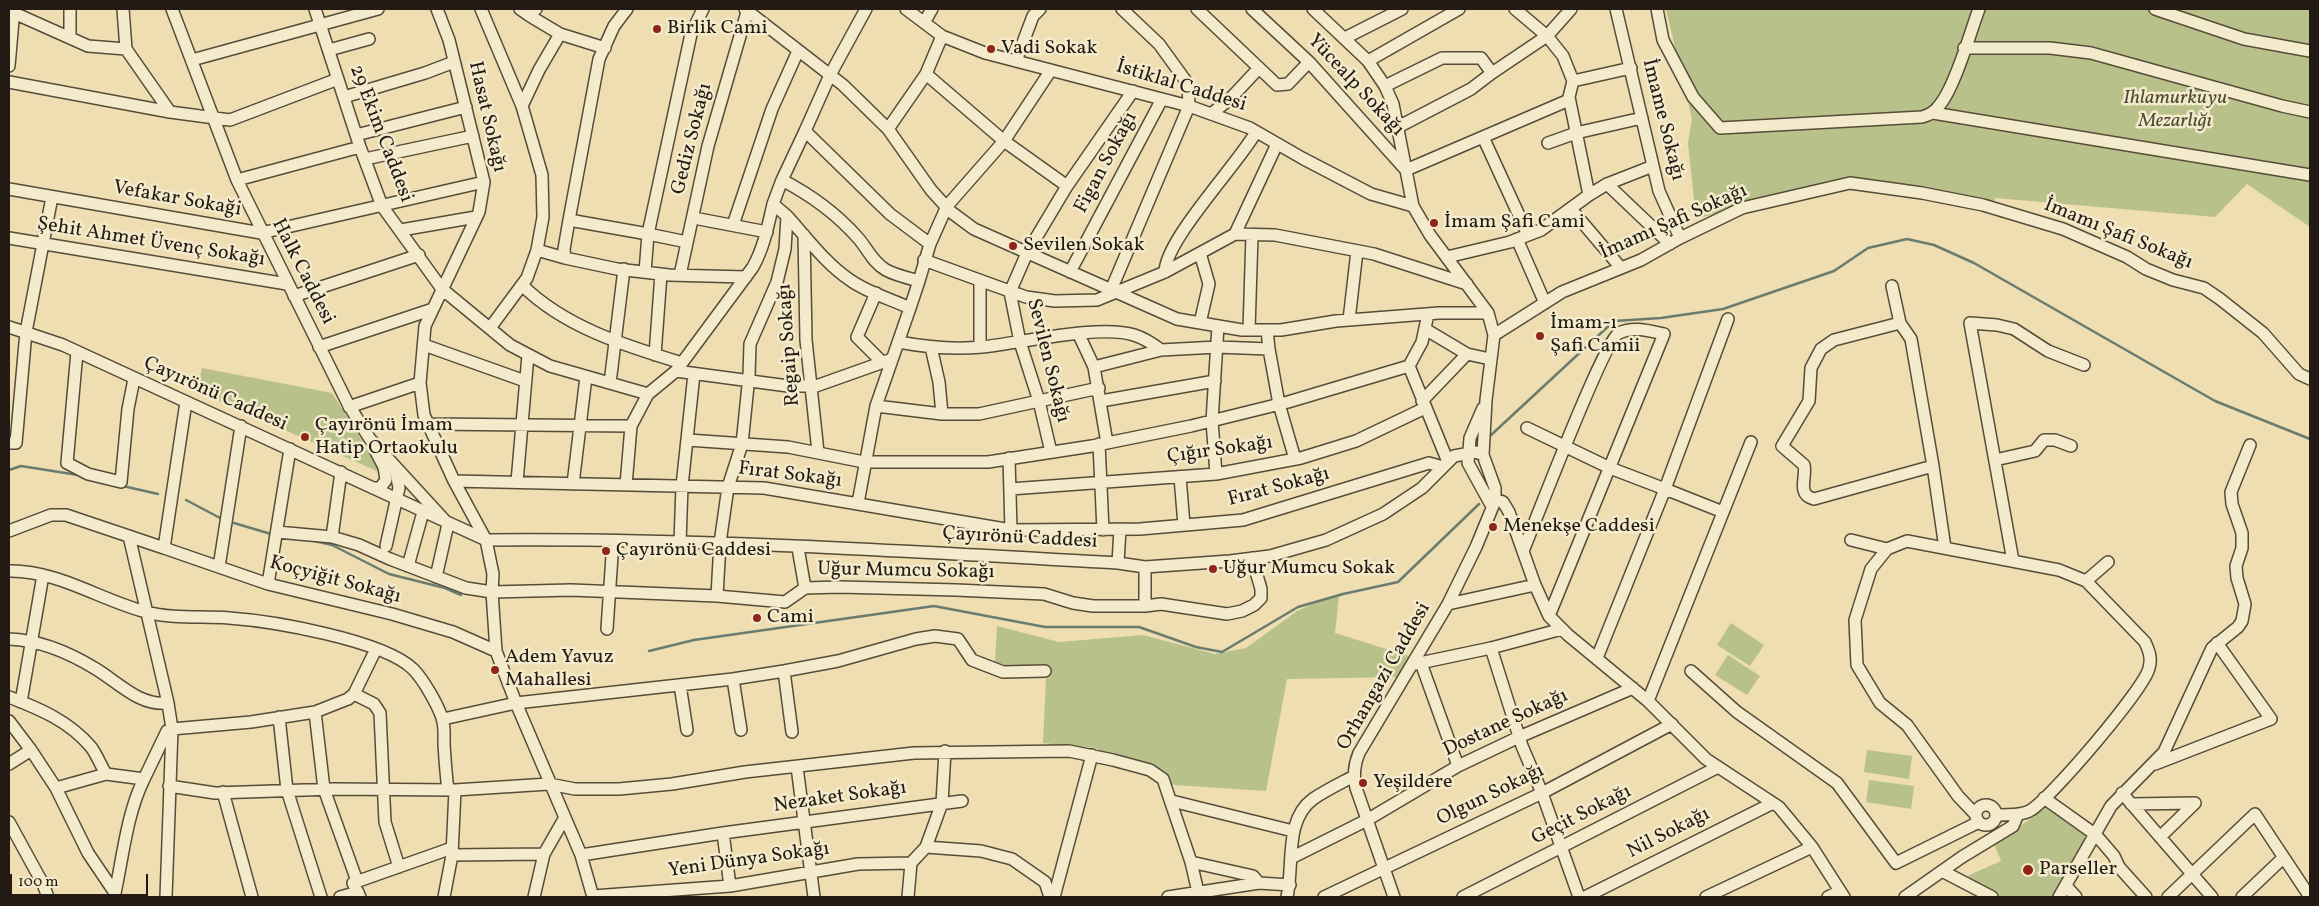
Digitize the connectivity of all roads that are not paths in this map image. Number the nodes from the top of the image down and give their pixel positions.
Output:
1 (70, 9) edge
2 (123, 9) edge
3 (315, 9) edge
4 (378, 9) edge
5 (437, 9) edge
6 (481, 9) edge
7 (520, 9) edge
8 (627, 9) edge
9 (703, 9) edge
10 (866, 9) edge
11 (906, 9) edge
12 (932, 9) edge
13 (1040, 9) edge
14 (1122, 9) edge
15 (1197, 9) edge
16 (1252, 9) edge
17 (1312, 9) edge
18 (1402, 9) edge
19 (1459, 9) edge
20 (1516, 9) edge
21 (1572, 9) edge
22 (1616, 9) edge
23 (1657, 9) edge
24 (1979, 9) edge
25 (2154, 9) edge
26 (176, 10) edge
27 (746, 10) edge
28 (14, 11) edge
29 (533, 12) edge
30 (1382, 13) edge
31 (925, 21) junction
32 (320, 25) junction
33 (560, 34) junction
34 (942, 36) junction
35 (1547, 36) junction
36 (70, 38) junction
37 (1345, 38) junction
38 (369, 39) dead end
39 (605, 48) junction
40 (1964, 48) junction
41 (126, 49) junction
42 (329, 50) junction
43 (798, 51) junction
44 (2310, 51) edge
45 (192, 60) junction
46 (1016, 61) junction
47 (1368, 61) junction
48 (454, 62) junction
49 (1308, 62) junction
50 (9, 66) edge
51 (1259, 68) junction
52 (1630, 68) junction
53 (1051, 70) junction
54 (1492, 72) junction
55 (926, 74) junction
56 (830, 75) junction
57 (338, 79) junction
58 (1573, 81) junction
59 (9, 82) edge
60 (1384, 86) junction
61 (1133, 91) junction
62 (344, 97) junction
63 (1162, 99) junction
64 (1569, 100) junction
65 (522, 106) junction
66 (1189, 106) junction
67 (466, 107) junction
68 (170, 112) junction
69 (2310, 112) edge
70 (1933, 113) junction
71 (1211, 114) junction
72 (214, 118) junction
73 (1642, 118) junction
74 (1398, 127) junction
75 (888, 129) junction
76 (805, 131) junction
77 (1256, 132) junction
78 (1576, 133) junction
79 (356, 135) junction
80 (473, 136) junction
81 (1483, 137) junction
82 (1004, 141) junction
83 (1548, 143) dead end
84 (1277, 144) junction
85 (360, 147) junction
86 (365, 159) junction
87 (1653, 166) junction
88 (1406, 170) junction
89 (2310, 175) edge
90 (237, 180) junction
91 (782, 180) junction
92 (484, 182) junction
93 (1607, 184) junction
94 (1068, 186) junction
95 (9, 189) edge
96 (1589, 195) junction
97 (52, 196) junction
98 (773, 204) junction
99 (382, 206) junction
100 (946, 206) junction
101 (1413, 206) junction
102 (1570, 209) junction
103 (787, 216) junction
104 (476, 217) junction
105 (694, 218) junction
106 (569, 220) junction
107 (734, 224) junction
108 (401, 230) junction
109 (767, 232) junction
110 (261, 233) junction
111 (648, 234) junction
112 (1235, 234) junction
113 (804, 235) junction
114 (1252, 235) junction
115 (1522, 237) junction
116 (9, 238) edge
117 (1680, 238) junction
118 (687, 242) junction
119 (930, 244) junction
120 (1670, 244) junction
121 (42, 245) junction
122 (537, 250) junction
123 (1357, 251) junction
124 (1027, 253) junction
125 (1200, 253) junction
126 (419, 256) junction
127 (1447, 257) junction
128 (565, 258) junction
129 (924, 260) junction
130 (1621, 268) junction
131 (624, 269) junction
132 (645, 272) junction
133 (1070, 272) junction
134 (1165, 272) junction
135 (661, 274) junction
136 (680, 275) junction
137 (746, 277) junction
138 (919, 281) junction
139 (980, 281) junction
140 (287, 284) junction
141 (1467, 284) junction
142 (522, 285) junction
143 (1892, 286) dead end
144 (442, 289) junction
145 (1113, 291) junction
146 (1010, 292) junction
147 (876, 293) junction
148 (294, 296) junction
149 (1545, 303) junction
150 (910, 308) junction
151 (433, 309) junction
152 (1428, 314) junction
153 (1488, 314) junction
154 (1728, 318) dead end
155 (1349, 320) junction
156 (1200, 323) junction
157 (1900, 323) junction
158 (1218, 326) junction
159 (9, 327) edge
160 (490, 328) junction
161 (1425, 329) junction
162 (1249, 330) junction
163 (1267, 330) junction
164 (26, 332) junction
165 (1079, 335) junction
166 (1494, 335) junction
167 (615, 341) junction
168 (898, 342) junction
169 (1020, 342) junction
170 (424, 345) junction
171 (319, 347) junction
172 (931, 347) junction
173 (980, 347) junction
174 (1217, 347) junction
175 (1269, 349) junction
176 (1161, 350) junction
177 (77, 352) junction
178 (528, 354) junction
179 (1467, 354) junction
180 (655, 355) junction
181 (1490, 359) junction
182 (887, 361) junction
183 (2084, 365) dead end
184 (1409, 366) junction
185 (679, 367) junction
186 (1094, 367) junction
187 (694, 374) junction
188 (586, 377) junction
189 (134, 379) junction
190 (2310, 379) edge
191 (525, 381) junction
192 (748, 381) junction
193 (1215, 381) junction
194 (420, 383) junction
195 (610, 383) junction
196 (810, 386) junction
197 (1099, 388) junction
198 (648, 394) junction
199 (1486, 400) junction
200 (1038, 401) junction
201 (1101, 401) junction
202 (186, 402) junction
203 (1279, 404) junction
204 (1424, 405) junction
205 (876, 406) junction
206 (350, 407) junction
207 (13, 409) edge
208 (942, 414) junction
209 (1212, 421) junction
210 (428, 424) junction
211 (241, 426) junction
212 (521, 426) junction
213 (580, 426) junction
214 (631, 426) junction
215 (1527, 428) dead end
216 (370, 439) junction
217 (688, 440) junction
218 (1751, 442) dead end
219 (12, 443) edge
220 (1103, 443) junction
221 (742, 444) junction
222 (1566, 445) junction
223 (2250, 445) dead end
224 (2072, 446) dead end
225 (290, 449) junction
226 (818, 452) junction
227 (1051, 452) junction
228 (1470, 454) junction
229 (1483, 455) junction
230 (1009, 458) junction
231 (1295, 459) junction
232 (1995, 460) junction
233 (864, 462) junction
234 (394, 463) junction
235 (1445, 464) junction
236 (1469, 466) junction
237 (1934, 466) junction
238 (1610, 468) junction
239 (1489, 471) junction
240 (341, 472) junction
241 (1216, 474) junction
242 (1180, 477) junction
243 (454, 481) junction
244 (517, 482) junction
245 (1478, 482) junction
246 (1102, 483) junction
247 (573, 484) junction
248 (626, 485) junction
249 (682, 486) junction
250 (728, 487) junction
251 (373, 488) junction
252 (1010, 489) junction
253 (1665, 489) junction
254 (396, 500) junction
255 (1492, 501) junction
256 (858, 503) junction
257 (423, 512) junction
258 (1723, 512) junction
259 (448, 524) junction
260 (1184, 525) junction
261 (1120, 529) junction
262 (1011, 530) junction
263 (1103, 530) junction
264 (9, 532) edge
265 (276, 532) junction
266 (129, 536) junction
267 (332, 537) junction
268 (486, 540) junction
269 (1851, 540) dead end
270 (612, 541) junction
271 (680, 542) junction
272 (720, 543) junction
273 (386, 546) dead end
274 (164, 548) junction
275 (798, 548) junction
276 (1945, 548) junction
277 (1887, 549) junction
278 (1523, 551) junction
279 (1252, 558) junction
280 (2013, 561) junction
281 (2108, 562) dead end
282 (1118, 563) junction
283 (408, 566) junction
284 (219, 567) junction
285 (1145, 568) junction
286 (9, 571) edge
287 (43, 575) junction
288 (436, 577) junction
289 (2086, 581) junction
290 (268, 584) junction
291 (1535, 584) junction
292 (805, 588) junction
293 (492, 592) junction
294 (609, 592) junction
295 (717, 596) junction
296 (1448, 604) junction
297 (1145, 606) junction
298 (147, 612) junction
299 (1549, 616) junction
300 (607, 629) dead end
301 (1562, 629) junction
302 (9, 639) edge
303 (33, 641) junction
304 (2217, 642) junction
305 (1491, 648) junction
306 (376, 649) junction
307 (496, 651) junction
308 (1597, 658) junction
309 (1416, 664) junction
310 (784, 671) junction
311 (1045, 671) dead end
312 (1690, 671) dead end
313 (734, 679) junction
314 (680, 684) junction
315 (1633, 688) junction
316 (354, 694) junction
317 (9, 697) edge
318 (1648, 701) junction
319 (21, 702) junction
320 (168, 703) junction
321 (516, 703) junction
322 (315, 712) junction
323 (279, 717) junction
324 (443, 720) junction
325 (9, 721) edge
326 (1672, 724) junction
327 (172, 729) junction
328 (688, 730) dead end
329 (741, 730) dead end
330 (792, 732) dead end
331 (1519, 737) junction
332 (32, 750) junction
333 (945, 751) junction
334 (1092, 754) junction
335 (9, 764) edge
336 (2151, 765) junction
337 (1458, 766) junction
338 (797, 767) junction
339 (1718, 767) junction
340 (106, 774) junction
341 (1354, 776) junction
342 (144, 779) junction
343 (549, 784) junction
344 (169, 786) junction
345 (56, 788) junction
346 (324, 789) junction
347 (384, 789) junction
348 (287, 790) junction
349 (451, 790) junction
350 (223, 792) junction
351 (1542, 793) junction
352 (2122, 793) junction
353 (2044, 798) junction
354 (962, 801) dead end
355 (1172, 801) junction
356 (942, 803) junction
357 (1771, 804) junction
358 (2132, 804) junction
359 (2018, 814) junction
360 (564, 819) junction
361 (1977, 819) junction
362 (1367, 820) junction
363 (9, 822) edge
364 (804, 822) junction
365 (1293, 831) junction
366 (723, 833) junction
367 (2096, 835) junction
368 (2160, 838) junction
369 (926, 847) junction
370 (1812, 847) junction
371 (1561, 848) junction
372 (452, 852) junction
373 (544, 854) junction
374 (581, 855) junction
375 (1293, 857) junction
376 (2284, 858) junction
377 (1191, 862) junction
378 (912, 863) junction
379 (399, 867) junction
380 (1384, 870) junction
381 (1942, 871) junction
382 (810, 872) junction
383 (2191, 873) junction
384 (1259, 883) junction
385 (730, 886) junction
386 (1290, 886) junction
387 (2066, 886) junction
388 (358, 890) edge
389 (1198, 892) junction
390 (1842, 894) edge
391 (115, 895) edge
392 (48, 897) edge
393 (166, 897) edge
394 (252, 897) edge
395 (321, 897) edge
396 (340, 897) edge
397 (444, 897) edge
398 (534, 897) edge
399 (593, 897) edge
400 (814, 897) edge
401 (908, 897) edge
402 (1050, 897) edge
403 (1054, 897) edge
404 (1168, 897) edge
405 (1287, 897) edge
406 (1324, 897) edge
407 (1394, 897) edge
408 (1463, 897) edge
409 (1579, 897) edge
410 (1585, 897) edge
411 (1706, 897) edge
412 (1828, 897) edge
413 (1904, 897) edge
414 (1992, 897) edge
415 (2059, 897) edge
416 (2076, 897) edge
417 (2146, 897) edge
418 (2168, 897) edge
419 (2212, 897) edge
420 (2242, 897) edge
421 (2310, 897) edge

1 - 36 street
2 - 41 street
3 - 32 street, 29 Ekim Caddesi
4 - 32 street
5 - 48 street, Hasat Sokağı
6 - 65 street
7 - 29 street
8 - 39 street
9 - 111 street
10 - 56 street
11 - 31 street, İstiklal Caddesi
12 - 31 street
13 - 46 street
14 - 66 street
15 - 51 street
16 - 49 street, Yücealp Sokağı
17 - 37 street
18 - 30 street
19 - 47 street
20 - 35 street
21 - 35 street
22 - 52 street, İmame Sokağı
23 - 70 street
24 - 40 street
25 - 44 street
26 - 45 street, Halk Caddesi
27 - 43 street
27 - 105 street, Gediz Sokağı
28 - 36 street
28 - 50 street
29 - 33 street
30 - 37 street
31 - 34 street, İstiklal Caddesi
32 - 42 street, 29 Ekim Caddesi
32 - 45 street
33 - 39 street
33 - 65 street
34 - 46 street, İstiklal Caddesi
34 - 55 street
35 - 54 street
35 - 58 street
36 - 41 street
37 - 47 street
38 - 42 street
39 - 106 street
40 - 69 street
40 - 70 street
41 - 68 street
42 - 57 street, 29 Ekim Caddesi
43 - 56 street
43 - 107 street
45 - 72 street, Halk Caddesi
46 - 53 street, İstiklal Caddesi
47 - 60 street
48 - 62 street
48 - 67 street, Hasat Sokağı
49 - 51 street
49 - 88 street, Yücealp Sokağı
51 - 71 street
52 - 58 street
52 - 73 street, İmame Sokağı
53 - 61 street, İstiklal Caddesi
53 - 82 street
54 - 60 street
54 - 74 street
55 - 75 street
55 - 82 street
56 - 75 street
56 - 76 street
57 - 62 street, 29 Ekim Caddesi
57 - 72 street
58 - 64 street
59 - 68 street
60 - 74 street
61 - 63 street, İstiklal Caddesi
61 - 94 street, Sevilen Sokağı
62 - 79 street, 29 Ekim Caddesi
63 - 66 street, İstiklal Caddesi
63 - 133 street, Figan Sokağı
64 - 78 street
64 - 81 street
65 - 122 street
66 - 71 street, İstiklal Caddesi
66 - 145 street
67 - 79 street
67 - 80 street, Hasat Sokağı
68 - 72 street
70 - 89 street
71 - 77 street, İstiklal Caddesi
72 - 90 street, Halk Caddesi
73 - 78 street
73 - 87 street, İmame Sokağı
74 - 88 street
75 - 100 street
76 - 91 street
76 - 119 street
77 - 84 street, İstiklal Caddesi
77 - 134 street
78 - 83 street
78 - 96 street
79 - 85 street, 29 Ekim Caddesi
80 - 86 street
80 - 92 street, Hasat Sokağı
81 - 88 street
81 - 115 street
82 - 94 street
82 - 100 street
84 - 101 street, İstiklal Caddesi
84 - 112 street
85 - 86 street, 29 Ekim Caddesi
85 - 90 street
86 - 99 street, 29 Ekim Caddesi
87 - 93 street
87 - 117 street, İmame Sokağı
88 - 101 street
90 - 110 street, Halk Caddesi
91 - 98 street
91 - 138 street
92 - 99 street, Vefakar Sokaği
92 - 104 street, Hasat Sokağı
93 - 96 street
93 - 120 street
94 - 124 street, Sevilen Sokağı
95 - 97 street, Vefakar Sokaği
96 - 102 street
97 - 110 street, Vefakar Sokaği
97 - 121 street
98 - 103 street
98 - 109 street
99 - 108 street, 29 Ekim Caddesi
99 - 110 street, Vefakar Sokaği
100 - 119 street
100 - 124 street
101 - 127 street
102 - 115 street
102 - 130 street
103 - 113 street
103 - 192 street
104 - 108 street
104 - 144 street, Hasat Sokağı
105 - 107 street
105 - 118 street, Gediz Sokağı
106 - 111 street
106 - 128 street
107 - 109 street
108 - 126 street, 29 Ekim Caddesi
109 - 137 street
110 - 140 street, Halk Caddesi
111 - 118 street
111 - 132 street
112 - 114 street
112 - 125 street
113 - 147 street
113 - 196 street, Regaip Sokağı
114 - 123 street
114 - 162 street
115 - 127 street
115 - 149 street
116 - 121 street, Şehit Ahmet Üvenç Sokağı
117 - 120 street, İmamı Şafi Sokağı
117 - 190 street, İmamı Şafi Sokağı
118 - 136 street, Gediz Sokağı
119 - 129 street
120 - 130 street, İmamı Şafi Sokağı
121 - 140 street, Şehit Ahmet Üvenç Sokağı
121 - 164 street
122 - 128 street
122 - 142 street
123 - 141 street
123 - 155 street
124 - 133 street
124 - 146 street, Sevilen Sokağı
125 - 134 street
125 - 156 street
126 - 144 street, 29 Ekim Caddesi
126 - 148 street
127 - 141 street
128 - 131 street
129 - 138 street
129 - 139 street
130 - 149 street, İmamı Şafi Sokağı
131 - 132 street
131 - 167 street
132 - 135 street
133 - 145 street
134 - 145 street
135 - 136 street
135 - 180 street
136 - 137 street
137 - 185 street
138 - 150 street
139 - 146 street
139 - 173 street
140 - 148 street, Halk Caddesi
141 - 153 street
142 - 160 street
142 - 167 street
143 - 157 street
144 - 151 street
144 - 160 street, 29 Ekim Caddesi
145 - 146 street
145 - 156 street
146 - 169 street, Sevilen Sokağı
147 - 150 street
147 - 182 street
148 - 171 street, Halk Caddesi
149 - 166 street, İmamı Şafi Sokağı
150 - 168 street
151 - 170 street
151 - 171 street
152 - 153 street
152 - 155 street
152 - 161 street
153 - 166 street
154 - 253 street
155 - 163 street
156 - 158 street
157 - 237 street
157 - 237 street
158 - 162 street
158 - 174 street
159 - 164 street, Çayırönü Caddesi
160 - 178 street, 29 Ekim Caddesi
161 - 179 street
161 - 184 street
162 - 163 street
163 - 175 street
164 - 177 street, Çayırönü Caddesi
164 - 207 street
165 - 169 street
165 - 176 street
165 - 186 street
166 - 181 street
167 - 180 street
167 - 195 street
168 - 172 street
168 - 182 street
169 - 173 street
169 - 200 street, Sevilen Sokağı
170 - 191 street
170 - 194 street
171 - 206 street, Halk Caddesi
172 - 173 street
172 - 208 street
174 - 175 street
174 - 176 street
174 - 193 street
175 - 203 street
176 - 186 street
177 - 189 street, Çayırönü Caddesi
177 - 189 street
178 - 188 street, 29 Ekim Caddesi
178 - 191 street
179 - 181 street
179 - 204 street, Çığır Sokağı
180 - 185 street
181 - 199 street
182 - 196 street
182 - 205 street
183 - 232 street
184 - 203 street
184 - 204 street
185 - 187 street
185 - 198 street
186 - 197 street
187 - 192 street
187 - 217 street
188 - 195 street, 29 Ekim Caddesi
188 - 213 street
189 - 202 street, Çayırönü Caddesi
191 - 212 street
192 - 196 street
192 - 221 street
193 - 201 street
193 - 209 street
194 - 206 street
194 - 210 street
195 - 198 street, 29 Ekim Caddesi
196 - 226 street, Regaip Sokağı
197 - 200 street
197 - 201 street
198 - 214 street
199 - 228 street
199 - 229 street
200 - 208 street
200 - 227 street, Sevilen Sokağı
201 - 220 street
202 - 211 street, Çayırönü Caddesi
202 - 274 street
203 - 209 street
203 - 231 street
204 - 231 street, Çığır Sokağı
204 - 235 street
205 - 208 street
205 - 233 street
206 - 216 street, Halk Caddesi
207 - 219 street
209 - 220 street
209 - 241 street
210 - 212 street
210 - 243 street
211 - 225 street, Çayırönü Caddesi
211 - 284 street
212 - 213 street
212 - 244 street
213 - 214 street
213 - 247 street
214 - 248 street
215 - 222 street
216 - 234 street, Halk Caddesi
216 - 251 street
217 - 221 street
217 - 249 street
218 - 258 street
220 - 227 street
220 - 246 street
221 - 226 street
221 - 250 street
222 - 238 street
222 - 238 street
222 - 278 street
223 - 304 street
224 - 232 street
225 - 240 street, Çayırönü Caddesi
225 - 265 street
226 - 233 street
227 - 230 street
228 - 229 street
228 - 235 street
228 - 236 street
229 - 239 street
230 - 233 street
230 - 252 street
231 - 241 street, Çığır Sokağı
232 - 280 street
233 - 256 street
234 - 254 street
234 - 259 street, Halk Caddesi
235 - 236 street
235 - 260 street, Fırat Sokağı
235 - 279 street, Çayırönü Caddesi
236 - 245 street
237 - 276 street
238 - 253 street
238 - 299 street
239 - 245 street
239 - 255 street
240 - 251 street, Çayırönü Caddesi
240 - 267 street
241 - 242 street, Çığır Sokağı
242 - 246 street, Çığır Sokağı
242 - 260 street
243 - 244 street, Fırat Sokağı
243 - 268 street
244 - 247 street, Fırat Sokağı
245 - 255 street
246 - 252 street, Çığır Sokağı
246 - 263 street
247 - 248 street, Fırat Sokağı
248 - 249 street, Fırat Sokağı
249 - 250 street, Fırat Sokağı
249 - 271 street
250 - 256 street, Fırat Sokağı
250 - 272 street
251 - 254 street, Çayırönü Caddesi
252 - 262 street
253 - 258 street
253 - 308 street
254 - 257 street, Çayırönü Caddesi
254 - 273 street
255 - 278 street
255 - 296 street, Orhangazi Caddesi
256 - 262 street, Fırat Sokağı
257 - 259 street, Çayırönü Caddesi
257 - 283 street
258 - 318 street
259 - 268 street, Çayırönü Caddesi
259 - 288 street
260 - 261 street, Fırat Sokağı
261 - 263 street, Fırat Sokağı
261 - 282 street
262 - 263 street, Fırat Sokağı
264 - 266 street, Koçyiğit Sokağı
265 - 267 street, Uğur Mumcu Sokağı
265 - 290 street
266 - 274 street, Koçyiğit Sokağı
266 - 298 street
267 - 283 street, Uğur Mumcu Sokağı
268 - 270 street, Çayırönü Caddesi
268 - 293 street
269 - 277 street
270 - 271 street, Çayırönü Caddesi
270 - 294 street
271 - 272 street, Çayırönü Caddesi
272 - 275 street, Çayırönü Caddesi
272 - 295 street
274 - 284 street, Koçyiğit Sokağı
275 - 282 street, Çayırönü Caddesi
275 - 292 street
276 - 277 street
276 - 280 street
277 - 361 street
278 - 291 street
279 - 285 street, Çayırönü Caddesi
279 - 297 street, Uğur Mumcu Sokağı
280 - 289 street
281 - 289 street
282 - 285 street, Çayırönü Caddesi
283 - 288 street, Uğur Mumcu Sokağı
284 - 290 street, Koçyiğit Sokağı
285 - 297 street
286 - 287 street
287 - 298 street
287 - 303 street
288 - 293 street, Uğur Mumcu Sokağı
289 - 353 street
290 - 307 street, Koçyiğit Sokağı
291 - 296 street
291 - 299 street
292 - 295 street, Uğur Mumcu Sokağı
292 - 297 street, Uğur Mumcu Sokağı
293 - 294 street, Uğur Mumcu Sokağı
293 - 307 street
294 - 295 street, Uğur Mumcu Sokağı
294 - 300 street
296 - 309 street, Orhangazi Caddesi
298 - 306 street
298 - 320 street
299 - 301 street
301 - 305 street
301 - 308 street
302 - 303 street
303 - 319 street
303 - 320 street
304 - 336 street
304 - 336 street
305 - 309 street
305 - 331 street
306 - 316 street
306 - 324 street
307 - 321 street
308 - 315 street
309 - 337 street
309 - 341 street, Orhangazi Caddesi
310 - 311 street
310 - 313 street
310 - 330 street
312 - 361 street
313 - 314 street
313 - 329 street
314 - 321 street
314 - 328 street
315 - 318 street
315 - 331 street, Dostane Sokağı
316 - 322 street
316 - 347 street
317 - 319 street
318 - 326 street
319 - 340 street
320 - 327 street
321 - 324 street
321 - 343 street
322 - 323 street
322 - 346 street
323 - 327 street
323 - 348 street
324 - 349 street
325 - 332 street
326 - 339 street
326 - 351 street, Olgun Sokağı
327 - 342 street
327 - 344 street
331 - 337 street, Dostane Sokağı
331 - 351 street
332 - 335 street
332 - 345 street
333 - 334 street
333 - 338 street
333 - 356 street
334 - 355 street
334 - 403 street
336 - 352 street
337 - 362 street, Dostane Sokağı
338 - 343 street
338 - 364 street
339 - 357 street
339 - 371 street, Geçit Sokağı
340 - 342 street
340 - 345 street
341 - 362 street, Orhangazi Caddesi
341 - 365 street
342 - 391 street
343 - 349 street
343 - 360 street
344 - 350 street
344 - 393 street
345 - 391 street
346 - 347 street
346 - 348 street
346 - 388 street
347 - 349 street
347 - 379 street
348 - 350 street
348 - 395 street
349 - 372 street
350 - 394 street
351 - 371 street
351 - 380 street, Olgun Sokağı
352 - 358 street
352 - 367 street
353 - 359 street
353 - 367 street
354 - 356 street, Nezaket Sokağı
355 - 365 street
355 - 377 street
356 - 364 street, Nezaket Sokağı
356 - 369 street
357 - 370 street
357 - 410 street, Nil Sokağı
358 - 368 street
358 - 368 street
359 - 361 street
359 - 381 street
360 - 373 street
360 - 374 street
362 - 375 street, Dostane Sokağı
362 - 380 street, Orhangazi Caddesi
363 - 392 street
364 - 366 street, Nezaket Sokağı
364 - 382 street
365 - 375 street
366 - 374 street, Nezaket Sokağı
366 - 385 street
367 - 387 street
367 - 417 street
368 - 383 street
369 - 378 street
369 - 402 street
370 - 390 street
370 - 411 street
371 - 408 street, Geçit Sokağı
371 - 409 street
372 - 373 street
372 - 379 street
372 - 397 street
373 - 398 street
374 - 399 street
375 - 386 street
376 - 383 street
376 - 420 street
376 - 421 street
377 - 384 street
377 - 389 street
378 - 382 street, Yeni Dünya Sokağı
378 - 401 street
379 - 388 street
380 - 406 street, Olgun Sokağı
380 - 407 street, Orhangazi Caddesi
381 - 413 street
381 - 414 street
382 - 385 street, Yeni Dünya Sokağı
382 - 400 street
383 - 418 street
383 - 419 street
384 - 386 street
384 - 389 street
385 - 399 street, Yeni Dünya Sokağı
386 - 405 street
387 - 415 street
387 - 416 street
388 - 396 street
389 - 404 street
390 - 412 street

